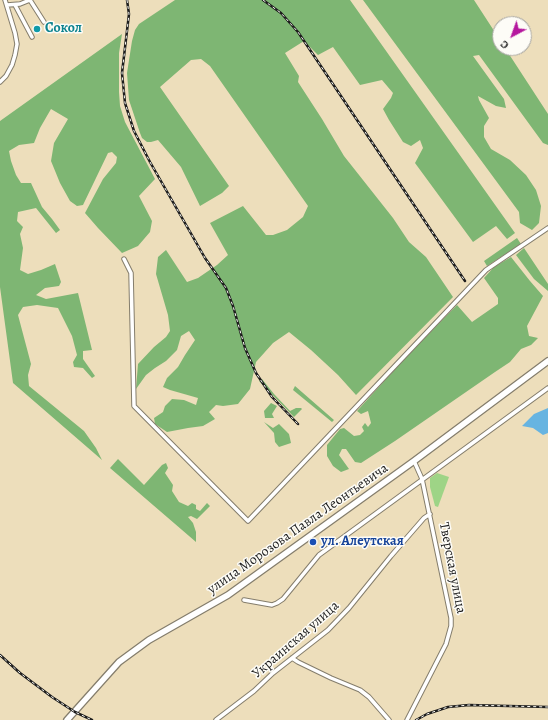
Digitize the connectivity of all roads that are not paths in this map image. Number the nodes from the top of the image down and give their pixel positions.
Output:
1 (5, 0) edge
2 (30, 0) edge
3 (7, 5) junction
4 (15, 5) junction
5 (44, 22) dead end
6 (32, 37) dead end
7 (0, 82) edge
8 (548, 228) edge
9 (124, 259) dead end
10 (548, 361) edge
11 (548, 388) edge
12 (414, 461) junction
13 (422, 479) junction
14 (430, 514) junction
15 (244, 600) dead end
16 (292, 658) junction
17 (67, 720) edge
18 (216, 720) edge
19 (389, 720) edge
20 (407, 720) edge

1 - 3 street
2 - 4 street
2 - 5 street
3 - 4 street
3 - 7 street
4 - 6 street
8 - 9 street
10 - 12 main road, улица Морозова Павла Леонтьевича
11 - 13 street
12 - 13 street, Тверская улица
12 - 17 main road, улица Морозова Павла Леонтьевича
13 - 14 street, Тверская улица
13 - 15 street
14 - 16 street, Украинская улица
14 - 20 street, Тверская улица
16 - 18 street, Украинская улица
16 - 19 street

